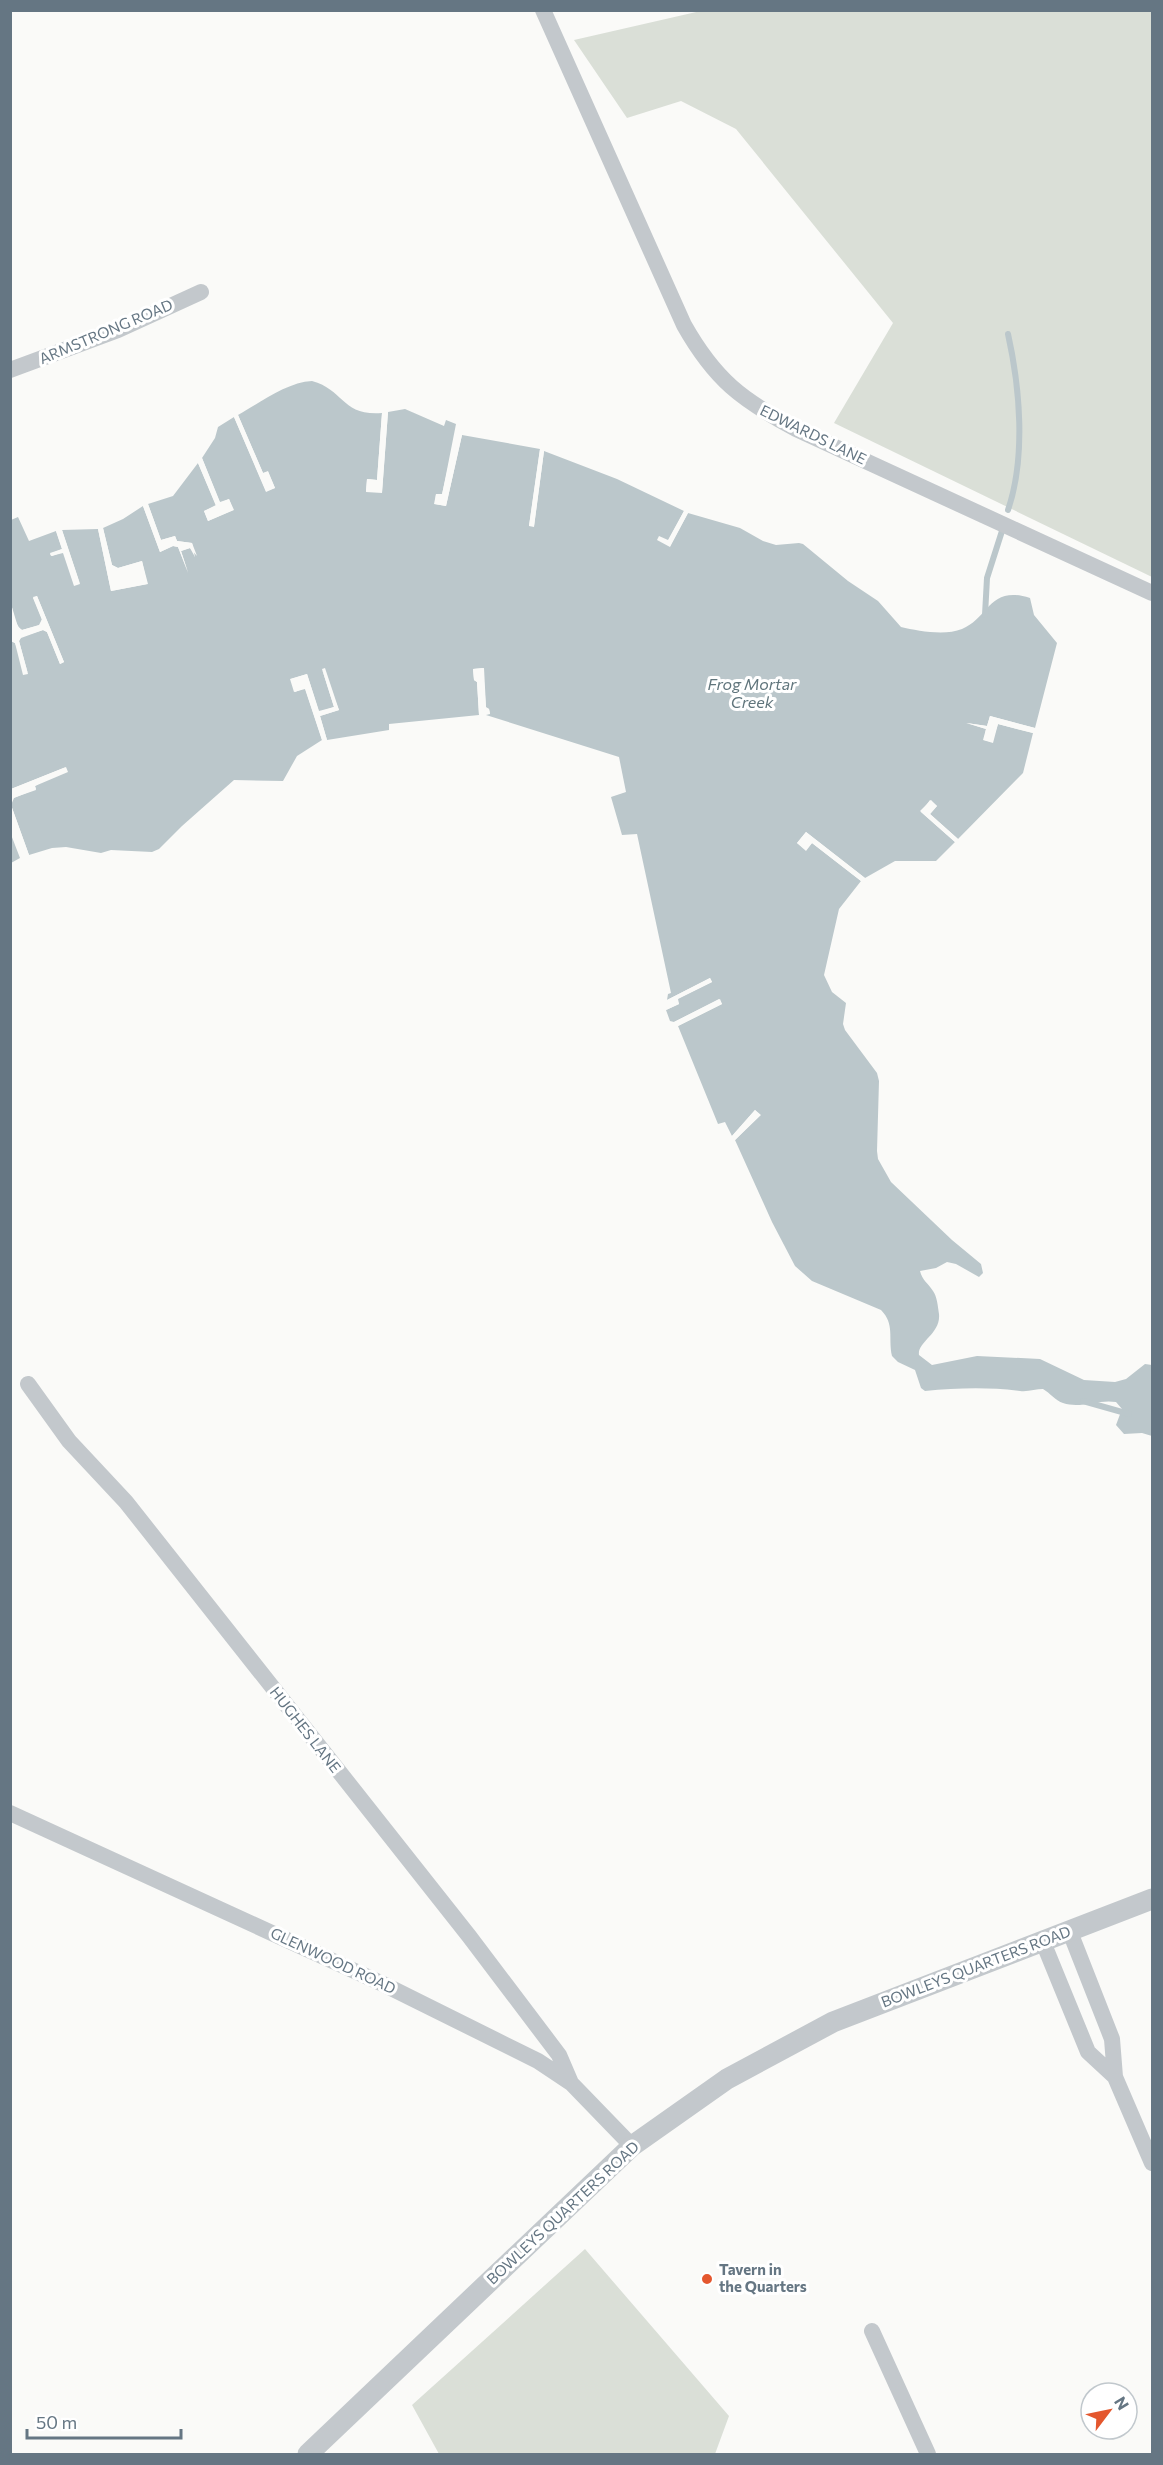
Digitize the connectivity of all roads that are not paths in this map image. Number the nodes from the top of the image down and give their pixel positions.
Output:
1 (543, 10) edge
2 (201, 292) dead end
3 (10, 370) edge
4 (1152, 593) edge
5 (28, 1384) dead end
6 (10, 1813) edge
7 (1152, 1899) edge
8 (1070, 1932) junction
9 (1043, 1942) junction
10 (1115, 2077) junction
11 (572, 2083) junction
12 (632, 2146) junction
13 (1152, 2163) edge
14 (872, 2331) dead end
15 (308, 2454) edge
16 (928, 2454) edge

1 - 4 street, EDWARDS LANE
2 - 3 street, ARMSTRONG ROAD
5 - 11 street, HUGHES LANE
6 - 11 street, GLENWOOD ROAD
7 - 8 street, BOWLEYS QUARTERS ROAD
8 - 9 street, BOWLEYS QUARTERS ROAD
8 - 10 street
9 - 10 street
9 - 12 street, BOWLEYS QUARTERS ROAD
10 - 13 street
11 - 12 street, GLENWOOD ROAD
12 - 15 street, BOWLEYS QUARTERS ROAD
14 - 16 street

